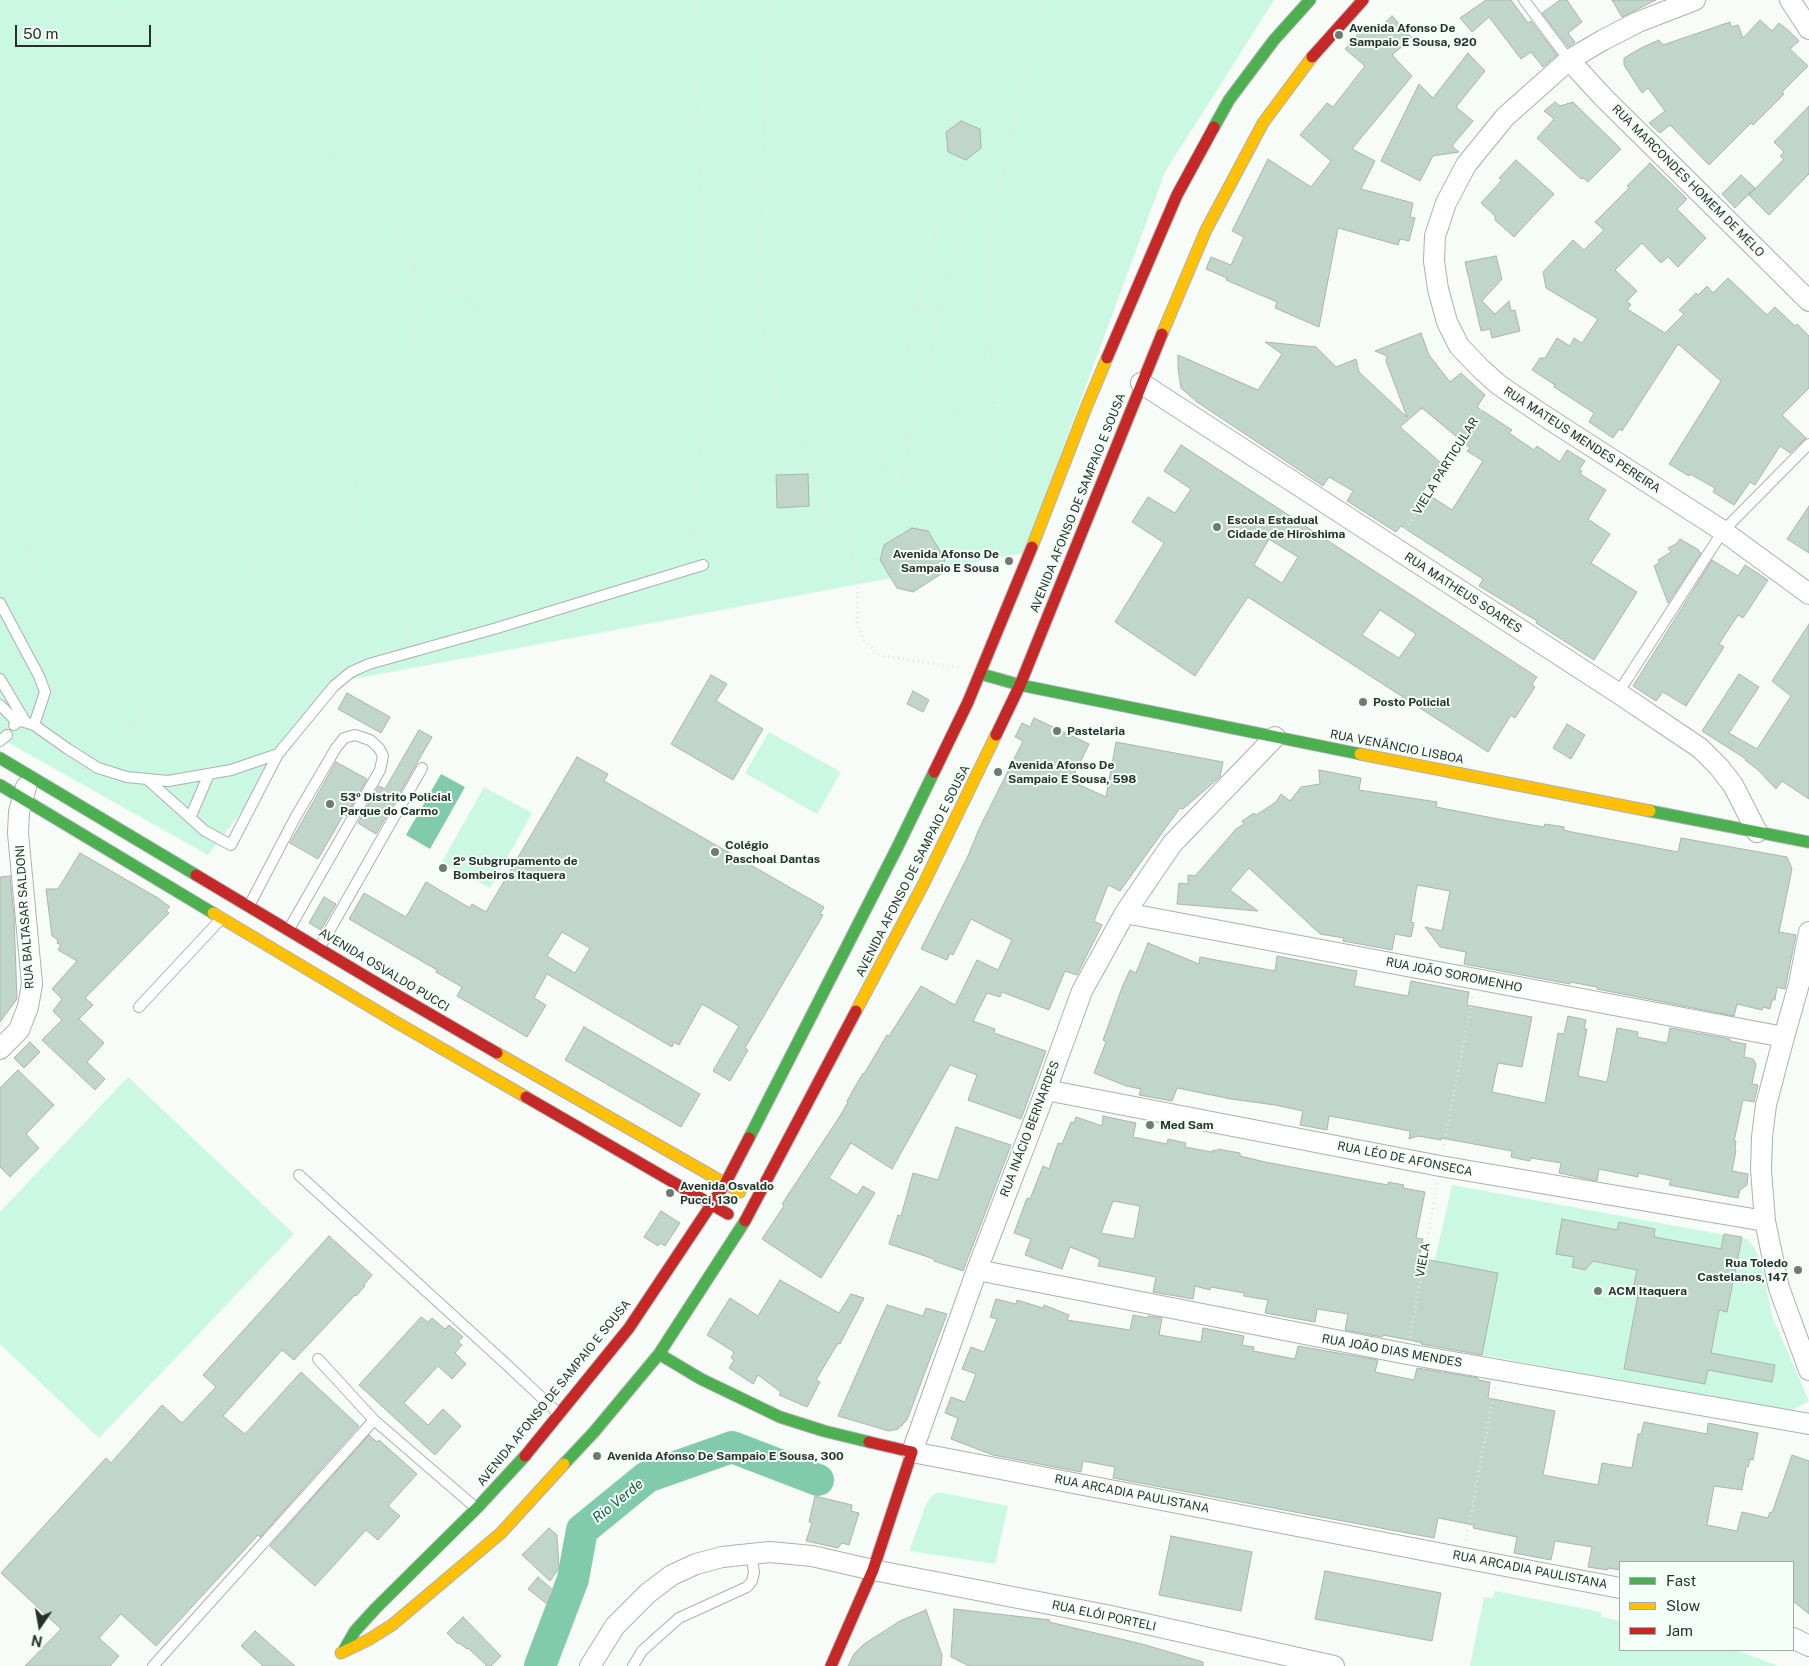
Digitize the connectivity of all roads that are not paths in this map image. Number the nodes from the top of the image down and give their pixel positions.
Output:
1 (1310, 0) edge
2 (1363, 0) edge
3 (1524, 0) edge
4 (1695, 0) edge
5 (1790, 0) edge
6 (1809, 29) edge
7 (1569, 60) junction
8 (1809, 301) edge
9 (1140, 383) junction
10 (1809, 444) edge
11 (1723, 531) junction
12 (703, 565) road end
13 (1809, 594) edge
14 (0, 603) edge
15 (981, 674) junction
16 (0, 679) edge
17 (1020, 685) junction
18 (1618, 693) junction
19 (0, 705) edge
20 (23, 723) junction
21 (1275, 737) junction
22 (3, 739) edge
23 (278, 754) junction
24 (1, 760) edge
25 (422, 768) dead end
26 (209, 774) junction
27 (30, 776) junction
28 (147, 779) junction
29 (0, 785) edge
30 (22, 798) junction
31 (190, 818) junction
32 (1757, 832) junction
33 (1809, 842) edge
34 (249, 906) junction
35 (1125, 913) junction
36 (222, 919) junction
37 (289, 930) junction
38 (1809, 932) edge
39 (320, 948) junction
40 (139, 1007) dead end
41 (1784, 1037) junction
42 (0, 1048) edge
43 (1046, 1090) junction
44 (299, 1175) dead end
45 (725, 1184) junction
46 (756, 1201) junction
47 (712, 1205) junction
48 (1766, 1221) junction
49 (744, 1223) junction
50 (977, 1270) junction
51 (659, 1354) junction
52 (318, 1359) dead end
53 (1809, 1370) edge
54 (558, 1414) junction
55 (374, 1420) junction
56 (1809, 1424) edge
57 (912, 1452) junction
58 (480, 1512) junction
59 (751, 1553) junction
60 (873, 1570) junction
61 (1619, 1588) edge
62 (1794, 1638) edge
63 (1809, 1646) edge
64 (153, 1666) edge
65 (590, 1666) edge
66 (633, 1666) edge
67 (832, 1666) edge
68 (1334, 1666) edge

1 - 15 main road, AVENIDA AFONSO DE SAMPAIO E SOUSA
2 - 9 main road, AVENIDA AFONSO DE SAMPAIO E SOUSA
3 - 7 lane
4 - 7 street, RUA MATEUS MENDES PEREIRA
5 - 6 street
7 - 8 street, RUA MARCONDES HOMEM DE MELO
7 - 11 street, RUA MATEUS MENDES PEREIRA
9 - 17 main road, AVENIDA AFONSO DE SAMPAIO E SOUSA
9 - 18 street, RUA MATHEUS SOARES
10 - 11 lane
11 - 13 street, RUA MATEUS MENDES PEREIRA
11 - 18 lane
12 - 23 lane
14 - 20 lane
15 - 17 main road, RUA VENÂNCIO LISBOA
15 - 45 main road, AVENIDA AFONSO DE SAMPAIO E SOUSA
16 - 20 lane
17 - 21 main road, RUA VENÂNCIO LISBOA
17 - 46 main road, AVENIDA AFONSO DE SAMPAIO E SOUSA
18 - 32 street, RUA MATHEUS SOARES
19 - 20 lane
20 - 28 lane
21 - 32 main road, RUA VENÂNCIO LISBOA
21 - 35 street, RUA INÁCIO BERNARDES
22 - 24 lane
23 - 26 lane
23 - 31 lane
24 - 27 main road, AVENIDA OSVALDO PUCCI
25 - 39 lane
26 - 28 lane
26 - 31 lane
27 - 30 street, RUA BALTASAR SALDONI
27 - 34 main road, AVENIDA OSVALDO PUCCI
28 - 31 lane
29 - 30 main road
30 - 36 main road
30 - 42 street, RUA BALTASAR SALDONI
32 - 33 main road, RUA VENÂNCIO LISBOA
34 - 37 main road, AVENIDA OSVALDO PUCCI
34 - 37 lane
35 - 41 street, RUA JOÃO SOROMENHO
35 - 43 street, RUA INÁCIO BERNARDES
36 - 40 lane
36 - 47 main road
37 - 39 main road, AVENIDA OSVALDO PUCCI
38 - 41 street
39 - 45 main road, AVENIDA OSVALDO PUCCI
41 - 48 street
43 - 48 street, RUA LÉO DE AFONSECA
43 - 50 street, RUA INÁCIO BERNARDES
44 - 54 lane
45 - 46 main road, AVENIDA OSVALDO PUCCI
45 - 47 main road, AVENIDA AFONSO DE SAMPAIO E SOUSA
46 - 49 main road, AVENIDA AFONSO DE SAMPAIO E SOUSA
47 - 49 main road
47 - 54 main road, AVENIDA AFONSO DE SAMPAIO E SOUSA
48 - 53 street
49 - 51 main road, AVENIDA AFONSO DE SAMPAIO E SOUSA
50 - 56 street, RUA JOÃO DIAS MENDES
50 - 57 street, RUA INÁCIO BERNARDES
51 - 57 main road, RUA ARCADIA PAULISTANA
51 - 58 main road, AVENIDA AFONSO DE SAMPAIO E SOUSA
52 - 55 lane
54 - 58 main road, AVENIDA AFONSO DE SAMPAIO E SOUSA
55 - 58 lane
55 - 64 lane
57 - 60 main road, RUA INÁCIO BERNARDES
57 - 61 street, RUA ARCADIA PAULISTANA
59 - 60 street, RUA ELÓI PORTELI
59 - 65 street, RUA ELÓI PORTELI
59 - 66 lane
60 - 67 main road, RUA INÁCIO BERNARDES
60 - 68 street, RUA ELÓI PORTELI
62 - 63 street

